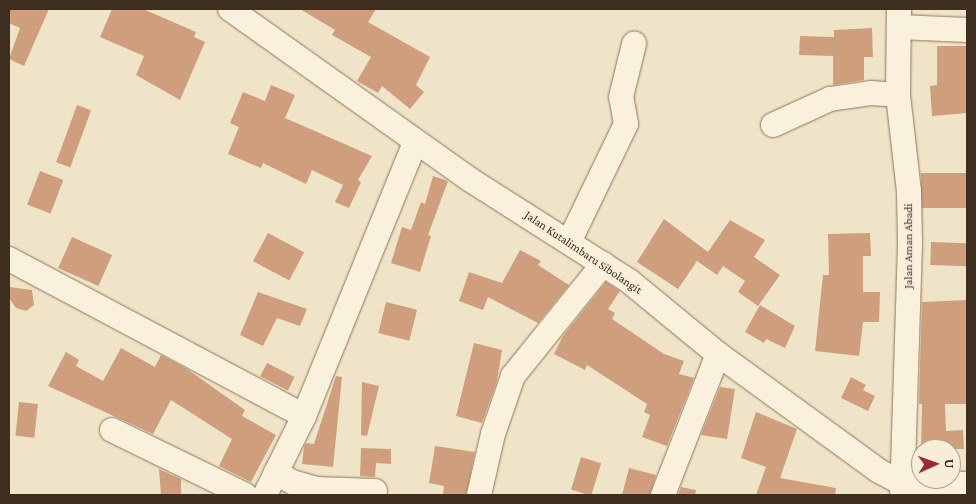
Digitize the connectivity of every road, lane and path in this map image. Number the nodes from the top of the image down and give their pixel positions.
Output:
1 (230, 9) edge
2 (899, 18) edge
3 (967, 30) edge
4 (634, 44) dead end
5 (898, 95) junction
6 (773, 125) dead end
7 (415, 142) junction
8 (569, 242) junction
9 (9, 259) edge
10 (602, 264) junction
11 (718, 354) junction
12 (304, 416) junction
13 (112, 430) dead end
14 (276, 472) junction
15 (967, 484) edge
16 (210, 486) edge
17 (902, 489) edge
18 (375, 491) dead end
19 (245, 495) edge
20 (265, 495) edge
21 (479, 495) edge
22 (663, 495) edge

1 - 7 street, Jalan Kutalimbaru Sibolangit
2 - 3 street
2 - 5 street, Jalan Aman Abadi
4 - 8 street
5 - 6 street
5 - 17 street, Jalan Aman Abadi
7 - 8 street, Jalan Kutalimbaru Sibolangit
7 - 12 street
8 - 10 street, Jalan Kutalimbaru Sibolangit
9 - 12 street
10 - 11 street, Jalan Kutalimbaru Sibolangit
10 - 21 street
11 - 17 street, Jalan Kutalimbaru Sibolangit
11 - 22 street
12 - 14 street
13 - 16 street
14 - 18 street
14 - 20 street
15 - 17 street, Jalan Kutalimbaru Sibolangit
16 - 19 street

